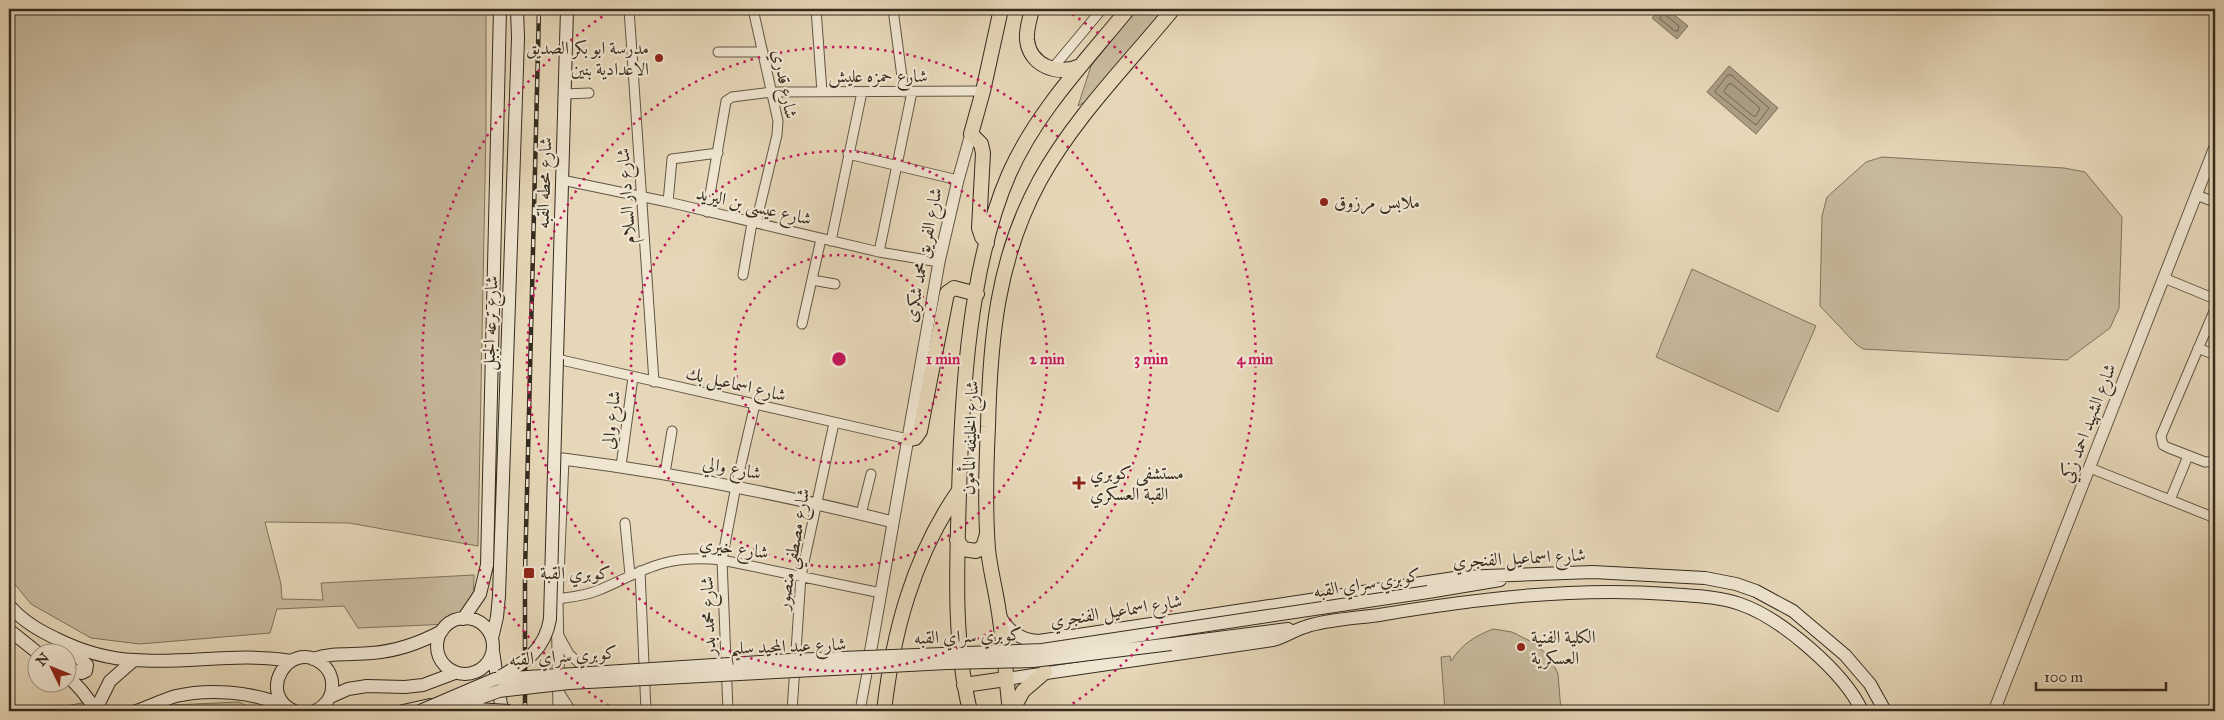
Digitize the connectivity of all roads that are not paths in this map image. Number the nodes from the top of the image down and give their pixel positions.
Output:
1 (500, 9) edge
2 (518, 9) edge
3 (567, 9) edge
4 (629, 9) edge
5 (753, 9) edge
6 (816, 9) edge
7 (893, 9) edge
8 (1001, 9) edge
9 (1032, 9) edge
10 (1102, 9) edge
11 (1128, 9) edge
12 (1173, 9) edge
13 (718, 52) dead end
14 (763, 52) junction
15 (1080, 66) junction
16 (1052, 70) junction
17 (984, 91) junction
18 (772, 92) junction
19 (822, 92) junction
20 (862, 92) junction
21 (908, 92) junction
22 (589, 93) dead end
23 (564, 94) junction
24 (971, 134) junction
25 (2215, 147) edge
26 (718, 153) junction
27 (848, 154) junction
28 (897, 166) junction
29 (495, 174) junction
30 (514, 176) junction
31 (562, 180) junction
32 (958, 180) junction
33 (2196, 195) junction
34 (642, 197) junction
35 (668, 202) junction
36 (2215, 202) edge
37 (707, 212) junction
38 (754, 223) junction
39 (826, 240) junction
40 (987, 243) junction
41 (879, 252) junction
42 (939, 262) junction
43 (743, 275) dead end
44 (2164, 278) junction
45 (812, 280) junction
46 (835, 284) dead end
47 (977, 294) junction
48 (2215, 299) edge
49 (2215, 309) edge
50 (802, 324) dead end
51 (2198, 348) junction
52 (2215, 354) edge
53 (557, 359) junction
54 (633, 377) junction
55 (654, 382) junction
56 (755, 404) junction
57 (834, 423) junction
58 (672, 430) dead end
59 (908, 439) junction
60 (2188, 456) junction
61 (2215, 461) edge
62 (621, 466) junction
63 (2090, 468) junction
64 (665, 473) junction
65 (871, 474) dead end
66 (736, 486) junction
67 (488, 487) junction
68 (502, 487) junction
69 (959, 491) junction
70 (2170, 500) junction
71 (816, 502) junction
72 (861, 514) junction
73 (2215, 518) edge
74 (893, 522) junction
75 (625, 523) dead end
76 (988, 534) junction
77 (957, 540) junction
78 (722, 560) junction
79 (640, 571) junction
80 (630, 575) junction
81 (801, 576) junction
82 (1519, 576) junction
83 (881, 593) junction
84 (557, 599) junction
85 (9, 605) edge
86 (1227, 612) junction
87 (999, 613) junction
88 (463, 618) junction
89 (1305, 626) junction
90 (9, 630) edge
91 (442, 631) junction
92 (557, 631) junction
93 (1230, 637) junction
94 (1059, 639) junction
95 (62, 641) joint
96 (492, 644) junction
97 (28, 645) edge
98 (78, 656) edge
99 (313, 659) junction
100 (134, 660) junction
101 (869, 660) junction
102 (291, 661) junction
103 (794, 662) junction
104 (726, 665) junction
105 (1065, 669) junction
106 (644, 670) junction
107 (588, 671) junction
108 (78, 672) edge
109 (1045, 672) junction
110 (455, 673) junction
111 (473, 673) junction
112 (496, 679) junction
113 (1006, 679) junction
114 (964, 685) junction
115 (78, 688) edge
116 (559, 688) junction
117 (185, 694) junction
118 (330, 697) junction
119 (444, 708) edge
120 (290, 709) edge
121 (97, 710) edge
122 (136, 711) edge
123 (160, 711) edge
124 (315, 711) edge
125 (403, 711) edge
126 (420, 711) edge
127 (483, 711) edge
128 (502, 711) edge
129 (510, 711) edge
130 (559, 711) edge
131 (571, 711) edge
132 (646, 711) edge
133 (728, 711) edge
134 (792, 711) edge
135 (860, 711) edge
136 (884, 711) edge
137 (970, 711) edge
138 (1011, 711) edge
139 (1862, 711) edge
140 (1885, 711) edge
141 (1994, 711) edge

1 - 29 main road, شارع ترعه الجبل
2 - 30 main road, شارع ترعه الجبل
3 - 23 main road, شارع محطه القبه
4 - 34 street, شارع دار السلام
5 - 14 street, شارع قدري
6 - 19 street
7 - 21 street
8 - 17 main road, شارع الفريق محمد شكرى
9 - 16 main road
10 - 16 street
11 - 15 main road, شارع الخليفه المأمون
12 - 76 main road, شارع الخليفه المأمون
13 - 14 street
14 - 18 street, شارع قدري
15 - 16 main road
15 - 40 main road, شارع الخليفه المأمون
17 - 21 street, شارع حمزه عليش
17 - 24 main road, شارع الفريق محمد شكرى
18 - 19 street, شارع حمزه عليش
18 - 26 street, شارع حمزه عليش
18 - 38 street, شارع قدري
19 - 20 street, شارع حمزه عليش
20 - 21 street, شارع حمزه عليش
20 - 27 street
21 - 28 street
22 - 23 street
23 - 31 main road, شارع محطه القبه
24 - 32 street, شارع الفريق محمد شكرى
24 - 40 main road
25 - 33 street, شارع الشهيد احمد زكي
26 - 35 street
26 - 37 street
27 - 28 street
27 - 39 street
28 - 32 street
28 - 41 street
29 - 30 main road
29 - 67 main road, شارع ترعه الجبل
30 - 68 main road, شارع ترعه الجبل
31 - 34 street, شارع عيسى بن اليزيد
31 - 53 main road, شارع محطه القبه
32 - 42 street, شارع الفريق محمد شكرى
33 - 36 street
33 - 44 street, شارع الشهيد احمد زكي
34 - 35 street, شارع عيسى بن اليزيد
34 - 55 street, شارع دار السلام
35 - 37 street, شارع عيسى بن اليزيد
37 - 38 street, شارع عيسى بن اليزيد
38 - 39 street, شارع عيسى بن اليزيد
38 - 43 street, شارع قدري
39 - 41 street, شارع عيسى بن اليزيد
39 - 45 street
40 - 47 main road, شارع الخليفه المأمون
41 - 42 street, شارع عيسى بن اليزيد
42 - 59 street, شارع الفريق محمد شكرى
44 - 48 street
44 - 63 street, شارع الشهيد احمد زكي
45 - 46 street
45 - 50 street
47 - 59 main road
47 - 69 main road, شارع الخليفه المأمون
49 - 51 street
51 - 52 street
51 - 60 street
53 - 54 street, شارع اسماعيل بك
53 - 112 main road, شارع محطه القبه, bridge
54 - 55 street, شارع اسماعيل بك
54 - 62 street, شارع والى
55 - 56 street, شارع اسماعيل بك
56 - 57 street, شارع اسماعيل بك
56 - 66 street, شارع محمد بدر
57 - 59 street, شارع اسماعيل بك
57 - 71 street, شارع مصطفي منصور
58 - 64 street
59 - 74 street, شارع الفريق محمد شكرى
60 - 61 street
60 - 70 street
62 - 64 street, شارع والي
62 - 84 street, شارع والي
63 - 70 street
63 - 141 street, شارع الشهيد احمد زكي
64 - 66 street, شارع والي
65 - 72 street
66 - 71 street, شارع والي
66 - 78 street, شارع محمد بدر
67 - 68 main road
67 - 88 main road, شارع ترعه الجبل
68 - 96 main road, شارع ترعه الجبل
69 - 77 main road, شارع الخليفه المأمون
69 - 136 main road
70 - 73 street
71 - 72 street, شارع والي
71 - 81 street, شارع مصطفي منصور
72 - 74 street, شارع والي
74 - 83 street, شارع الفريق محمد شكرى
75 - 80 street
76 - 77 main road
76 - 87 main road, شارع الخليفه المأمون
77 - 114 main road, شارع الخليفه المأمون
78 - 79 street, شارع خيري
78 - 81 street, شارع خيري
78 - 104 street, شارع محمد بدر
79 - 80 street, شارع خيري
79 - 106 street
80 - 84 street, شارع خيري
81 - 83 street, شارع خيري
81 - 103 street, شارع مصطفي منصور
82 - 86 main road, شارع اسماعيل الفنجري
82 - 112 main road, كوبري سراي القبه, bridge
82 - 140 main road, شارع اسماعيل الفنجري
83 - 101 street, شارع الفريق محمد شكرى
84 - 92 street
85 - 95 main road
86 - 93 main road
86 - 94 main road, شارع اسماعيل الفنجري
87 - 94 main road, شارع اسماعيل الفنجري
87 - 113 main road, شارع الخليفه المأمون
88 - 91 main road
88 - 96 main road
89 - 93 main road, كوبري سراي القبه
89 - 105 main road, شارع اسماعيل الفنجري
89 - 139 main road, شارع اسماعيل الفنجري
90 - 97 main road
91 - 99 main road
91 - 110 main road
92 - 107 street
92 - 116 street
93 - 119 main road, كوبري سراي القبه, bridge
94 - 105 main road
95 - 100 main road
96 - 111 main road
96 - 128 main road
98 - 108 main road
99 - 102 main road
99 - 118 main road
100 - 102 main road
100 - 121 main road
101 - 103 street, شارع عبد المجيد سليم
101 - 135 street
102 - 120 main road
103 - 104 street, شارع عبد المجيد سليم
103 - 134 street, شارع مصطفي منصور
104 - 106 street, شارع عبد المجيد سليم
104 - 133 street, شارع محمد بدر
105 - 109 main road, شارع اسماعيل الفنجري
106 - 107 street, شارع عبد المجيد سليم
106 - 132 street
107 - 116 street, شارع عبد المجيد سليم
109 - 113 main road, شارع اسماعيل الفنجري
109 - 138 main road
110 - 111 main road
110 - 118 main road
111 - 127 main road
112 - 119 main road, كوبري سراي القبه, bridge
113 - 114 main road
113 - 138 main road, شارع الخليفه المأمون
114 - 137 main road, شارع الخليفه المأمون
115 - 121 main road
116 - 130 street
116 - 131 street
117 - 120 main road
117 - 122 main road
117 - 123 main road
118 - 124 main road
119 - 125 main road, bridge
119 - 126 main road, كوبري سراي القبه, bridge
119 - 129 main road, bridge

